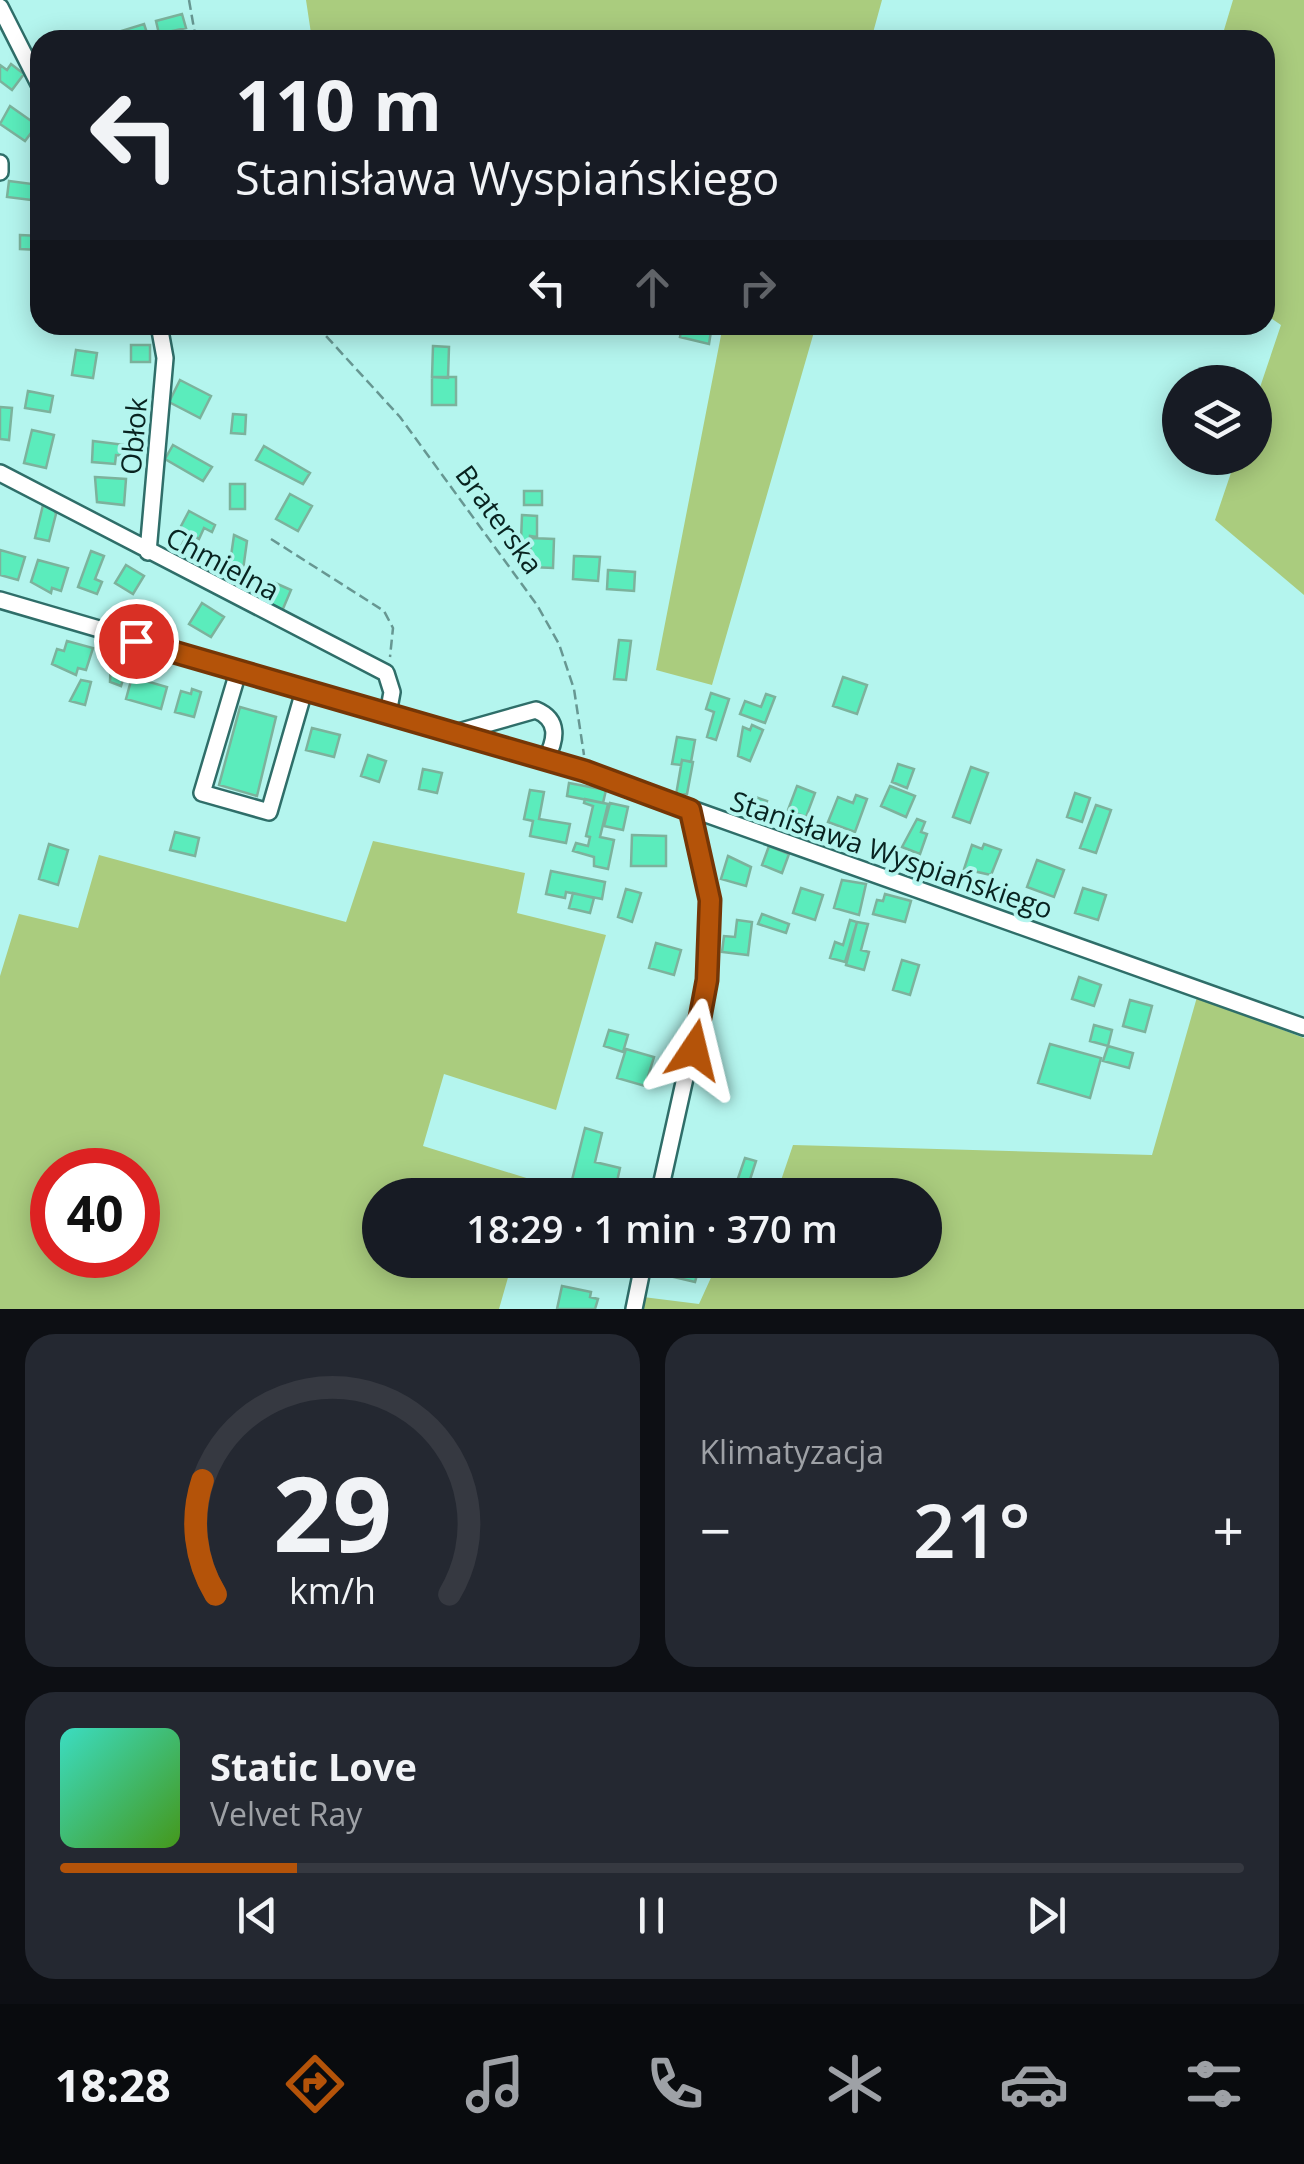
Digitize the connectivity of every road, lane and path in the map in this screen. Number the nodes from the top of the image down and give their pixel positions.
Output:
1 (190, 0) edge
2 (0, 8) edge
3 (194, 30) edge
4 (30, 66) edge
5 (0, 163) edge
6 (0, 172) edge
7 (160, 335) edge
8 (325, 335) edge
9 (0, 473) edge
10 (272, 538) dead end
11 (148, 552) junction
12 (0, 600) edge
13 (238, 672) junction
14 (386, 673) junction
15 (304, 691) junction
16 (388, 714) junction
17 (454, 733) junction
18 (546, 760) junction
19 (585, 771) junction
20 (690, 810) junction
21 (1304, 1027) edge
22 (663, 1178) edge
23 (640, 1278) edge
24 (634, 1309) edge

1 - 3 path
2 - 4 street
5 - 6 street
7 - 11 street, Obłok
8 - 19 path, Braterska
9 - 11 street, Chmielna
10 - 14 path
11 - 14 street, Chmielna
12 - 13 street, Stanisława Wyspiańskiego
13 - 15 street, Stanisława Wyspiańskiego
13 - 15 street
14 - 16 street
15 - 16 street, Stanisława Wyspiańskiego
16 - 17 street, Stanisława Wyspiańskiego
17 - 18 street, Stanisława Wyspiańskiego
17 - 18 street
18 - 19 street, Stanisława Wyspiańskiego
19 - 20 street, Stanisława Wyspiańskiego
20 - 21 street, Stanisława Wyspiańskiego
20 - 22 street
23 - 24 street

